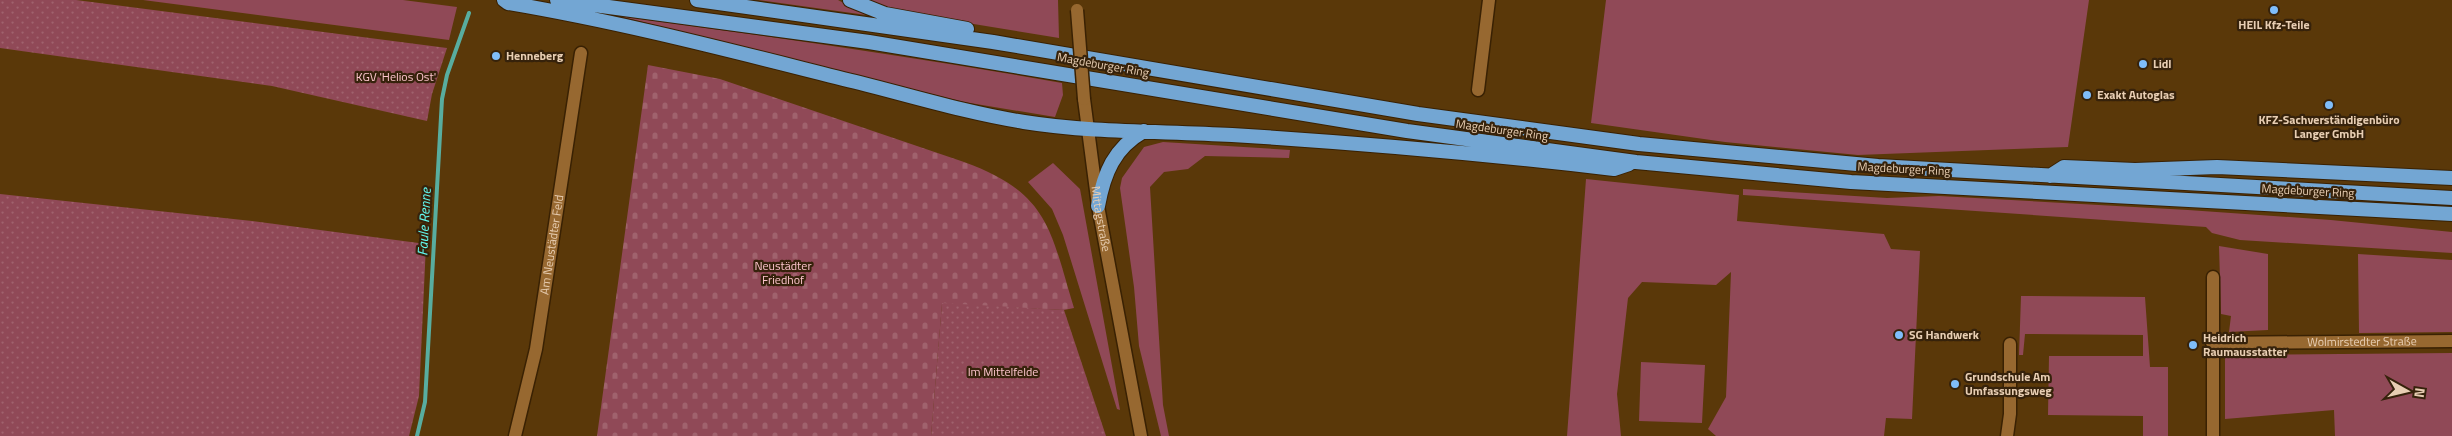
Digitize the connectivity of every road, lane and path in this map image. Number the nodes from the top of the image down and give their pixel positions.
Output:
1 (504, 0) edge
2 (557, 0) edge
3 (697, 0) edge
4 (850, 0) edge
5 (1489, 0) edge
6 (1076, 5) edge
7 (993, 42) junction
8 (581, 53) dead end
9 (1478, 90) dead end
10 (1088, 129) junction
11 (1144, 131) junction
12 (1636, 162) junction
13 (2050, 176) junction
14 (2452, 178) edge
15 (2452, 198) edge
16 (1098, 206) junction
17 (2452, 214) edge
18 (2213, 277) dead end
19 (2452, 341) edge
20 (2212, 343) junction
21 (2010, 344) dead end
22 (514, 436) edge
23 (1142, 436) edge
24 (2006, 436) edge
25 (2213, 436) edge

1 - 10 highway
2 - 12 highway, Magdeburger Ring
3 - 7 highway, Magdeburger Ring
4 - 7 highway
5 - 9 street
6 - 10 street, Mittagstraße, bridge
7 - 13 highway, Magdeburger Ring
8 - 22 street, Am Neustädter Feld
10 - 11 highway
10 - 16 street, Mittagstraße
11 - 12 highway
11 - 16 highway
12 - 17 highway, Magdeburger Ring
13 - 14 highway
13 - 15 highway, Magdeburger Ring
16 - 23 street, Mittagstraße
18 - 20 street
19 - 20 street, Wolmirstedter Straße
20 - 25 street
21 - 24 street

